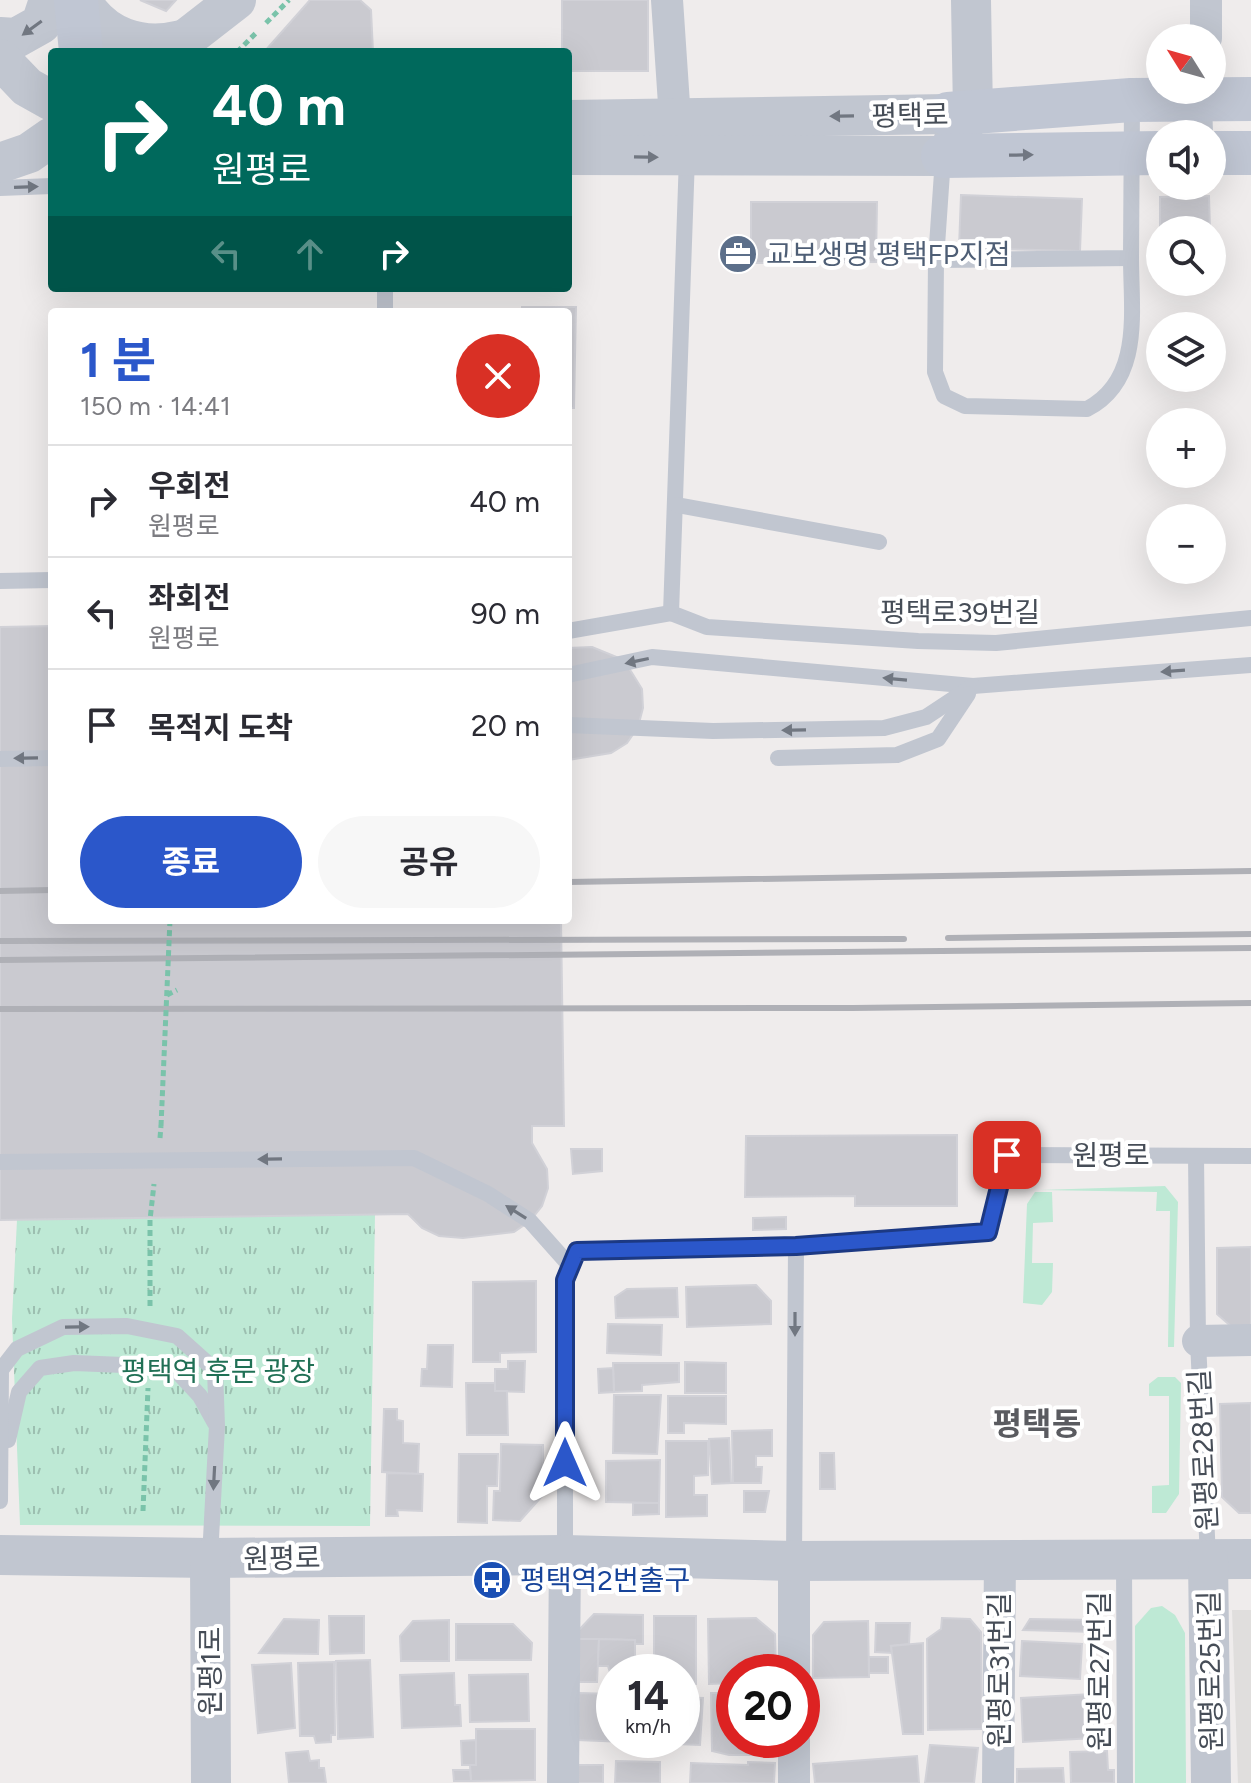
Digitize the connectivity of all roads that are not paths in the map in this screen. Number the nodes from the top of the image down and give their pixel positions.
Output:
1 (49, 0) edge
2 (78, 0) edge
3 (667, 0) edge
4 (948, 0) edge
5 (971, 0) edge
6 (1206, 0) edge
7 (235, 1) edge
8 (1206, 24) edge
9 (0, 37) edge
10 (81, 48) edge
11 (186, 48) edge
12 (0, 59) edge
13 (0, 83) edge
14 (48, 99) edge
15 (1251, 99) edge
16 (1131, 100) junction
17 (48, 107) edge
18 (1205, 108) edge
19 (675, 119) junction
20 (48, 120) edge
21 (572, 120) edge
22 (955, 128) junction
23 (0, 136) edge
24 (48, 140) edge
25 (1146, 153) edge
26 (1226, 153) edge
27 (1251, 153) edge
28 (572, 155) edge
29 (687, 157) junction
30 (0, 163) edge
31 (48, 186) edge
32 (0, 188) edge
33 (1131, 258) junction
34 (936, 260) junction
35 (677, 505) junction
36 (879, 542) dead end
37 (48, 580) edge
38 (0, 581) edge
39 (671, 613) junction
40 (1251, 618) edge
41 (572, 630) edge
42 (1251, 665) edge
43 (572, 674) edge
44 (973, 686) junction
45 (572, 725) edge
46 (48, 758) edge
47 (778, 758) dead end
48 (0, 759) edge
49 (1196, 1156) junction
50 (1251, 1156) edge
51 (0, 1162) edge
52 (796, 1246) junction
53 (571, 1267) junction
54 (1251, 1340) edge
55 (1198, 1341) junction
56 (4, 1356) edge
57 (217, 1426) junction
58 (3, 1465) junction
59 (0, 1501) edge
60 (0, 1555) edge
61 (565, 1555) junction
62 (210, 1558) junction
63 (1000, 1558) junction
64 (1124, 1558) junction
65 (1251, 1559) edge
66 (1208, 1560) junction
67 (794, 1561) junction
68 (794, 1654) edge
69 (794, 1758) edge
70 (211, 1783) edge
71 (563, 1783) edge
72 (794, 1783) edge
73 (998, 1783) edge
74 (1125, 1783) edge
75 (1211, 1783) edge

1 -> 9 street
2 - 10 main road
2 - 11 street
3 - 19 street
4 - 22 street
5 - 22 street
6 - 8 street
7 - 11 street
12 - 14 street
13 - 17 street
15 - 18 main road, 평택로
16 - 18 main road, 평택로
16 - 22 main road, 평택로
16 - 25 lane
19 - 21 street, 평택로
22 -> 19 street, 평택로
20 - 23 street
22 -> 25 main road, 평택로
22 - 29 street, 평택로
22 - 34 lane
24 - 30 street
25 - 33 lane
26 - 27 main road
28 -> 29 street, 평택로
29 - 35 lane
32 -> 31 lane
33 - 34 lane
33 - 34 lane
35 - 36 lane
35 - 39 lane
37 - 38 lane
39 - 40 lane, 평택로39번길
39 - 41 lane
42 -> 44 lane
44 -> 43 lane
44 -> 45 lane
44 - 47 lane
46 -> 48 lane
49 - 50 lane
49 - 52 lane, 원평로
49 - 55 lane, 원평로28번길
53 -> 51 lane
52 - 53 lane, 원평로
52 -> 67 lane
53 - 61 lane
54 - 55 street, 원평로28번길
55 - 66 lane, 원평로28번길
56 -> 57 lane
56 - 58 lane
57 - 58 lane
57 -> 62 lane
58 - 59 lane
60 - 62 street, 원평로
61 - 62 street, 원평로
61 - 67 street, 원평로
61 - 71 street
62 - 70 street, 원평1로
63 - 64 street, 원평로
63 - 67 street, 원평로
63 - 73 street, 원평로31번길
64 - 66 street, 원평로
64 - 74 lane, 원평로27번길
65 - 66 street, 원평로
66 - 75 street, 원평로25번길
67 - 68 street
69 - 72 street

